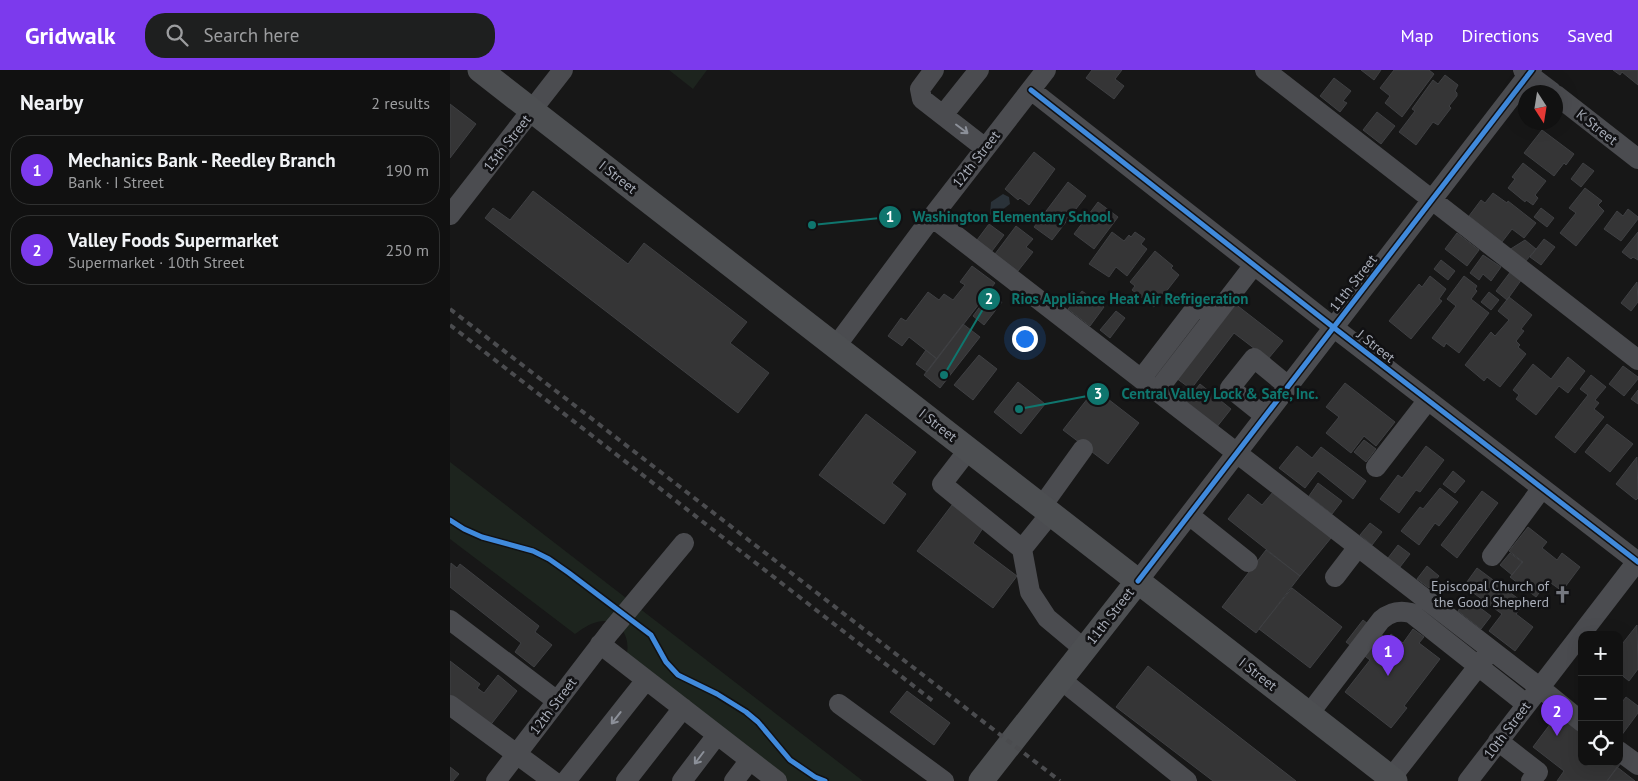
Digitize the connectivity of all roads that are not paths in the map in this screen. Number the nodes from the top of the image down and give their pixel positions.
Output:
1 (480, 70) edge
2 (563, 70) edge
3 (934, 70) edge
4 (979, 70) edge
5 (1046, 70) edge
6 (1265, 70) edge
7 (1528, 72) edge
8 (1544, 85) edge
9 (1030, 90) junction
10 (1563, 101) edge
11 (532, 111) junction
12 (943, 116) junction
13 (985, 148) junction
14 (1638, 159) edge
15 (1432, 200) junction
16 (450, 215) edge
17 (932, 217) junction
18 (1254, 265) junction
19 (1333, 327) junction
20 (836, 346) junction
21 (1638, 360) edge
22 (1149, 385) junction
23 (1288, 386) junction
24 (1428, 400) junction
25 (1265, 416) junction
26 (969, 449) junction
27 (1083, 450) dead end
28 (1236, 453) junction
29 (1376, 466) dead end
30 (1542, 488) junction
31 (1046, 509) junction
32 (1189, 515) junction
33 (684, 543) dead end
34 (1358, 547) junction
35 (1022, 549) junction
36 (1492, 556) dead end
37 (1638, 561) edge
38 (1248, 562) dead end
39 (1335, 577) dead end
40 (1138, 581) junction
41 (450, 620) edge
42 (605, 638) junction
43 (1084, 649) junction
44 (1491, 650) junction
45 (1478, 666) junction
46 (1060, 679) junction
47 (646, 680) junction
48 (1539, 687) junction
49 (557, 701) junction
50 (839, 704) dead end
51 (1526, 704) junction
52 (450, 705) edge
53 (683, 708) junction
54 (1309, 714) junction
55 (1578, 718) edge
56 (717, 735) junction
57 (1498, 741) junction
58 (1623, 754) edge
59 (516, 755) junction
60 (750, 760) junction
61 (1638, 765) edge
62 (1393, 779) edge
63 (496, 781) edge
64 (553, 781) edge
65 (566, 781) edge
66 (626, 781) edge
67 (682, 781) edge
68 (734, 781) edge
69 (778, 781) edge
70 (944, 781) edge
71 (981, 781) edge
72 (1187, 781) edge
73 (1468, 781) edge
74 (1531, 781) edge

1 - 11 main road, I Street
2 - 11 street, 13th Street
3 - 12 street
4 - 12 street
5 - 9 street, 12th Street
6 - 15 street
7 - 8 street
7 - 15 street, 11th Street
9 - 13 street, 12th Street
9 - 18 street, J Street
10 - 14 street, K Street
11 - 16 street, 13th Street
11 - 20 main road, I Street
12 -> 13 street
13 - 17 street, 12th Street
15 - 19 street, 11th Street
15 - 21 street
17 - 20 street, 12th Street
17 - 22 street
18 - 19 street, J Street
18 - 22 street
19 - 23 street, 11th Street
19 - 24 street, J Street
20 - 26 main road, I Street
22 - 28 street
23 - 25 street, 11th Street
23 - 25 street
24 - 29 street
24 - 30 street, J Street
25 - 28 street, 11th Street
26 - 31 main road, I Street
26 - 35 street
27 - 31 street
28 - 32 street, 11th Street
28 - 34 street
30 - 36 street
30 - 37 street, J Street
31 - 35 street
31 - 40 main road, I Street
32 - 38 street
32 - 40 street, 11th Street
33 - 42 street, 12th Street
34 - 39 street
34 - 44 street
35 - 43 street
37 - 48 street, 10th Street
40 - 43 main road, 11th Street
40 - 54 main road, I Street
41 - 49 street
42 - 47 street
42 - 49 street, 12th Street
43 - 46 main road, 11th Street
44 - 45 street
44 - 48 street
45 - 51 street
45 - 54 street
45 - 62 street
46 - 71 main road, 11th Street
46 - 72 street
47 - 53 street
47 -> 65 street
48 - 51 street, 10th Street
48 - 55 street
49 - 59 street, 12th Street
50 - 70 street
51 - 57 street, 10th Street
52 - 59 street
53 - 56 street
53 - 66 street
54 - 62 main road, I Street
56 - 60 street
56 -> 67 street
57 - 73 street, 10th Street
57 - 74 street
58 - 61 street
59 - 63 street, 12th Street
59 - 64 street
60 - 68 street
60 - 69 street

